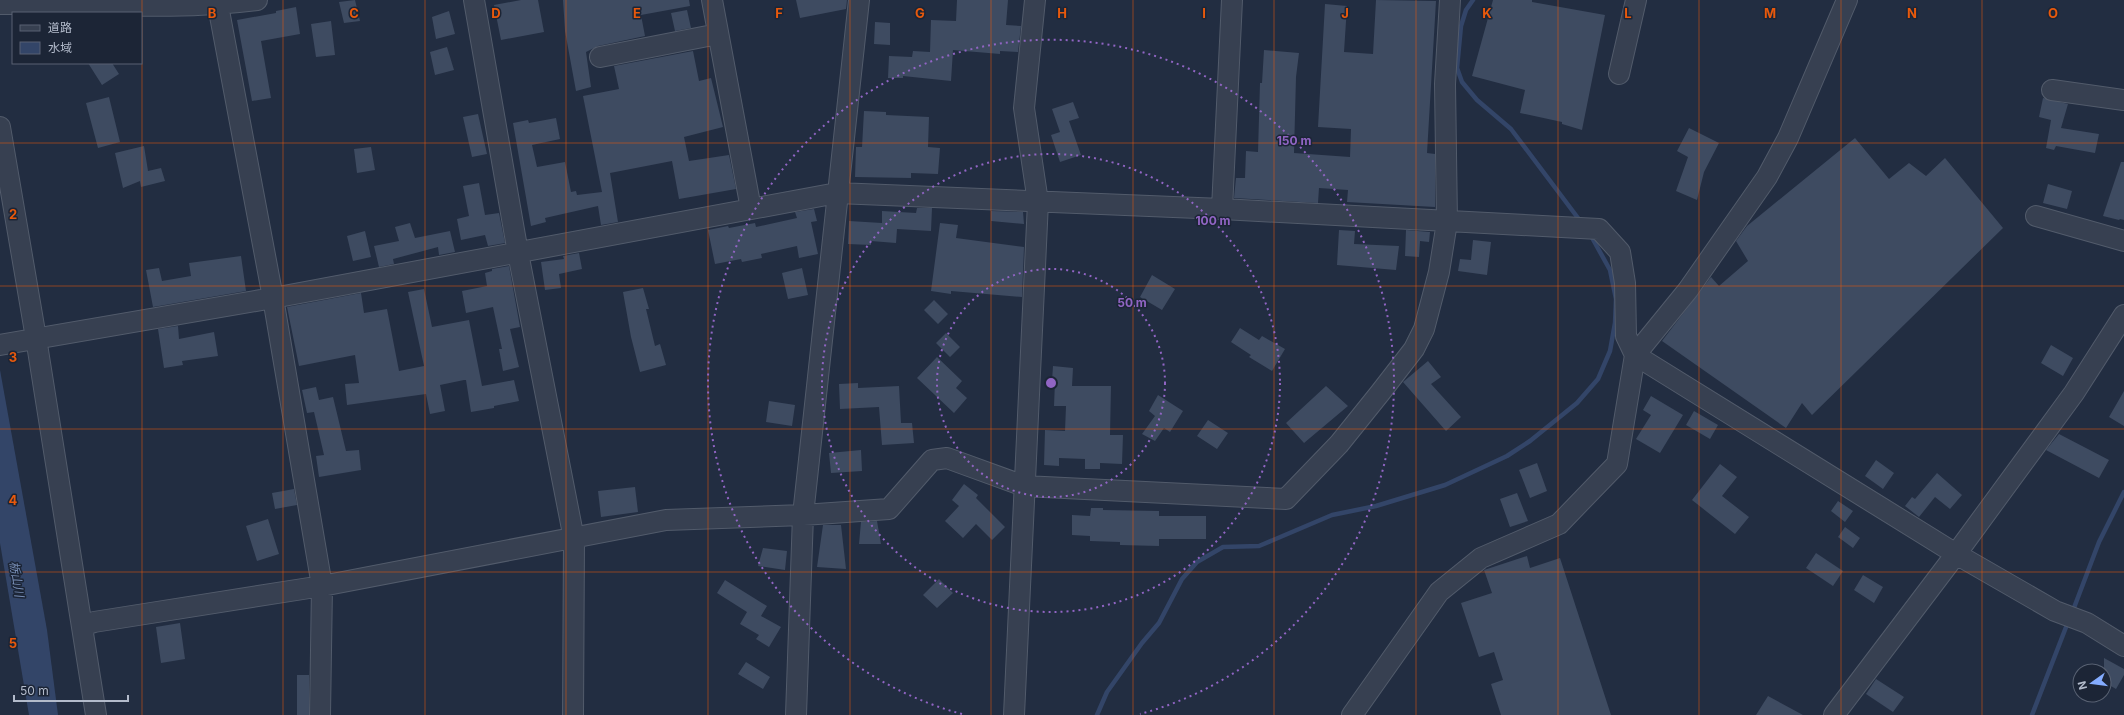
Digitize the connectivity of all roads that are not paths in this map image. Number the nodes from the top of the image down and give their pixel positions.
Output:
1 (257, 0) edge
2 (474, 0) edge
3 (712, 0) edge
4 (859, 0) edge
5 (1035, 0) edge
6 (1232, 0) edge
7 (1450, 0) edge
8 (1636, 0) edge
9 (1847, 0) edge
10 (218, 2) edge
11 (0, 4) edge
12 (718, 34) junction
13 (600, 57) dead end
14 (1619, 74) dead end
15 (2052, 90) dead end
16 (2124, 100) edge
17 (0, 127) edge
18 (837, 193) junction
19 (1038, 202) junction
20 (751, 209) junction
21 (1222, 209) junction
22 (2036, 216) dead end
23 (1447, 222) junction
24 (2124, 241) edge
25 (518, 253) junction
26 (273, 298) junction
27 (2124, 315) edge
28 (34, 339) junction
29 (0, 345) edge
30 (1635, 354) junction
31 (1024, 486) junction
32 (803, 515) junction
33 (574, 539) junction
34 (1956, 554) junction
35 (322, 586) junction
36 (82, 626) junction
37 (2124, 646) edge
38 (96, 715) edge
39 (320, 715) edge
40 (573, 715) edge
41 (796, 715) edge
42 (1014, 715) edge
43 (1352, 715) edge
44 (1834, 715) edge

1 - 10 street
2 - 25 street
3 - 12 street
4 - 18 street
5 - 19 street
6 - 21 street
7 - 23 street
8 - 14 street
9 - 30 street
10 - 11 street
10 - 26 street
12 - 13 street
12 - 20 street
15 - 16 street
17 - 28 street
18 - 19 street
18 - 20 street
18 - 32 street
19 - 21 street
19 - 31 street
20 - 25 street
21 - 23 street
22 - 24 street
23 - 30 street
23 - 31 street
25 - 26 street
25 - 33 street
26 - 28 street
26 - 35 street
27 - 34 street
28 - 29 street
28 - 36 street
30 - 34 street
30 - 43 street
31 - 32 street
31 - 42 street
32 - 33 street
32 - 41 street
33 - 35 street
33 - 40 street
34 - 37 street
34 - 44 street
35 - 36 street
35 - 39 street
36 - 38 street

